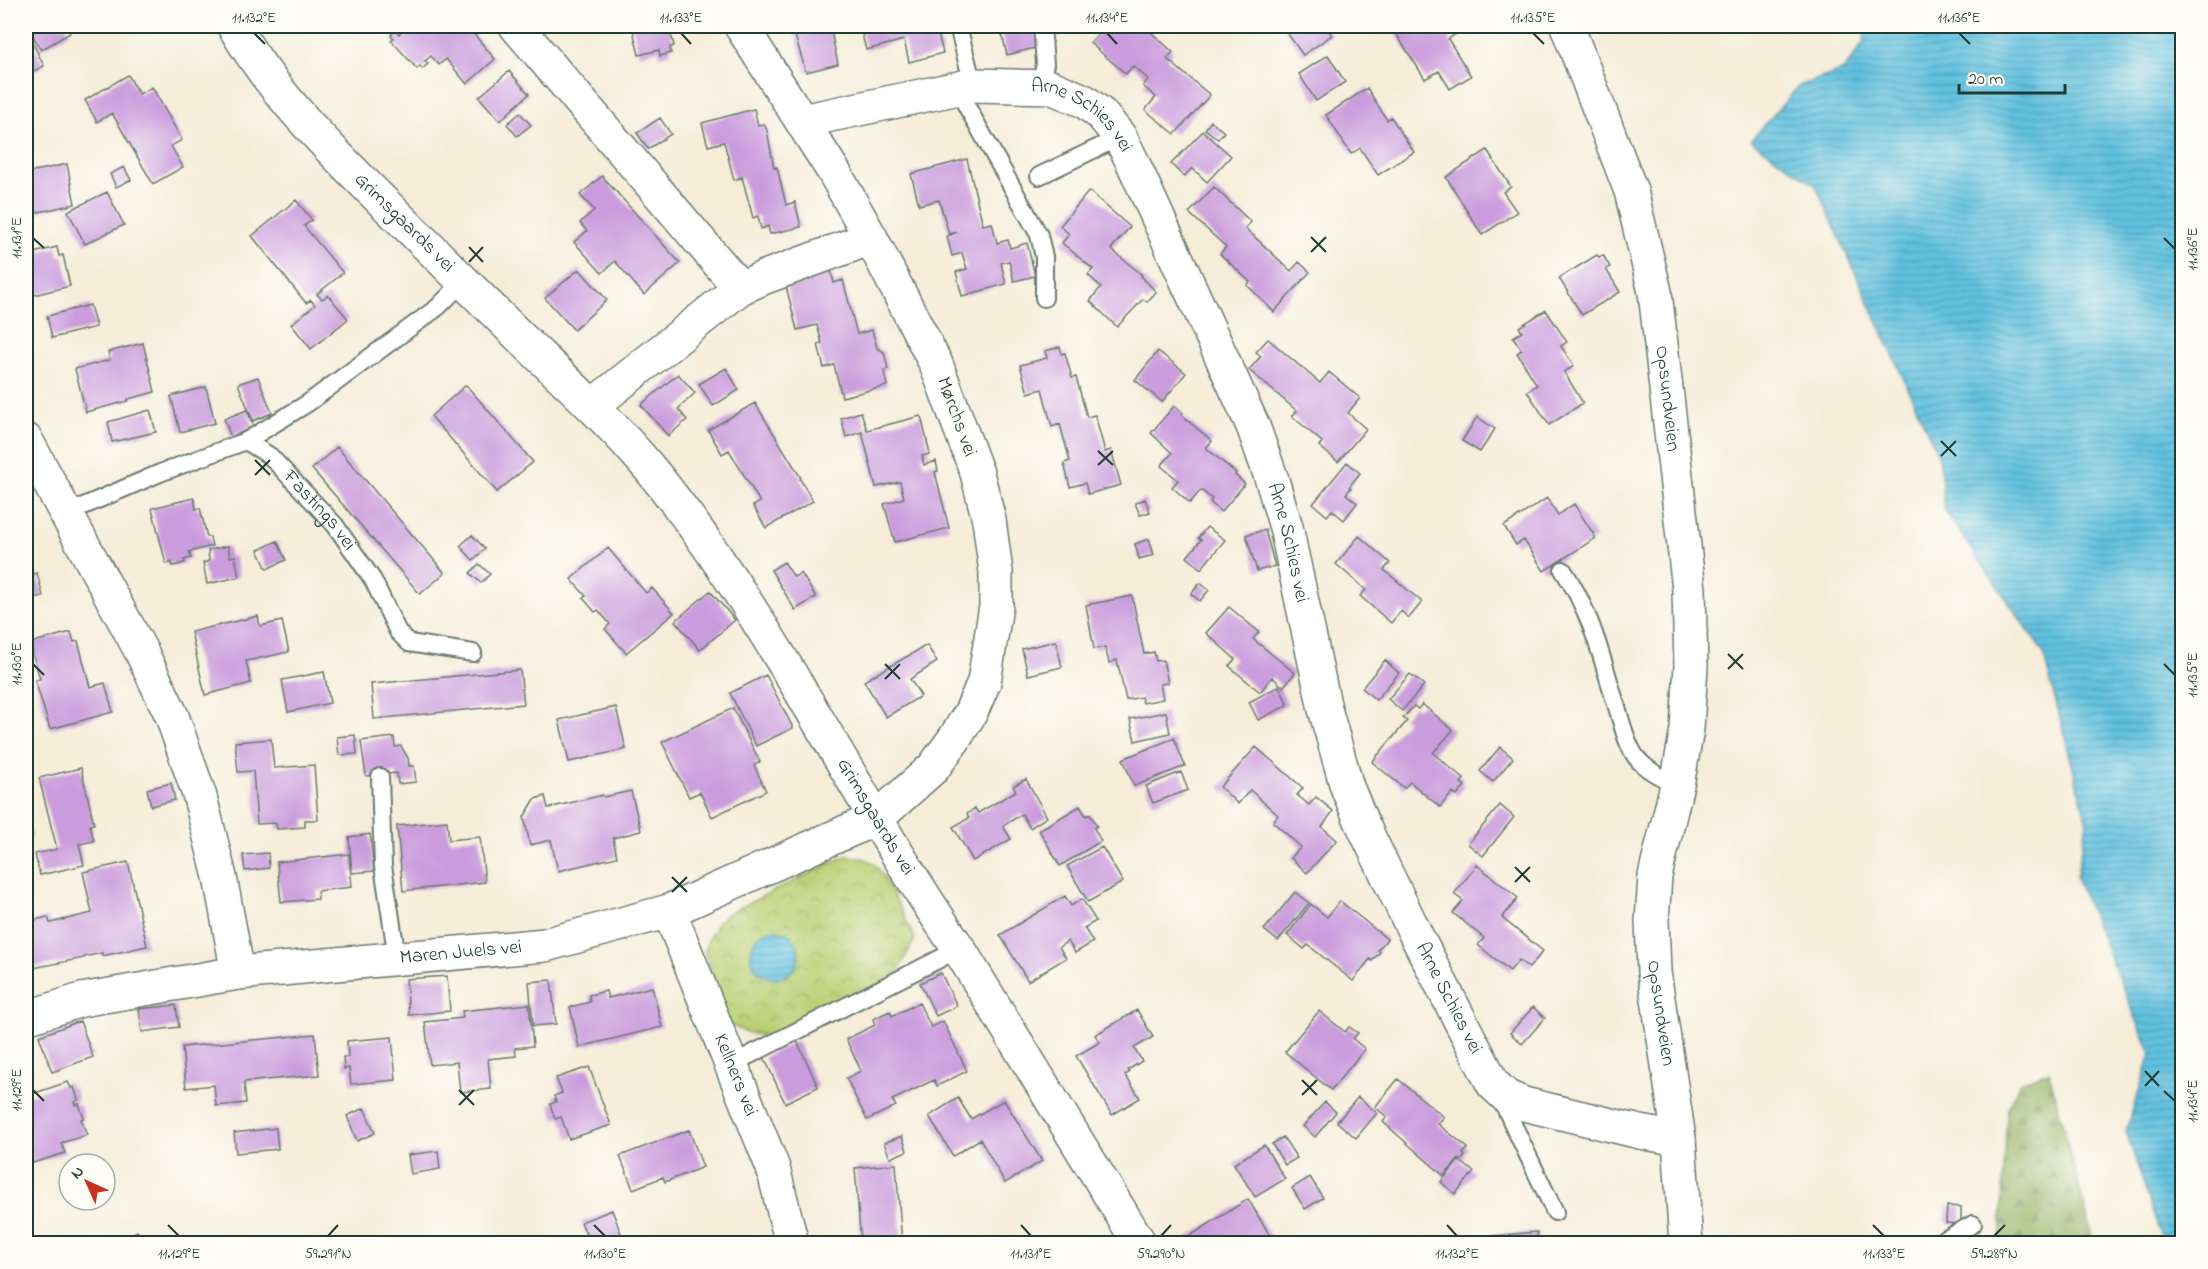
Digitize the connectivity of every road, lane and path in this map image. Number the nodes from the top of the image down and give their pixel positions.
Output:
1 (234, 26) edge
2 (516, 26) edge
3 (741, 26) edge
4 (958, 26) edge
5 (1042, 26) edge
6 (1566, 26) edge
7 (1040, 86) junction
8 (965, 87) junction
9 (802, 121) junction
10 (1120, 137) junction
11 (1039, 176) dead end
12 (871, 238) junction
13 (463, 282) junction
14 (740, 288) junction
15 (1044, 298) dead end
16 (592, 406) junction
17 (246, 441) junction
18 (28, 452) edge
19 (65, 514) junction
20 (1563, 570) dead end
21 (473, 653) dead end
22 (380, 777) dead end
23 (1677, 785) junction
24 (877, 818) junction
25 (669, 910) junction
26 (959, 949) junction
27 (397, 958) junction
28 (238, 973) junction
29 (26, 1018) edge
30 (730, 1065) junction
31 (1493, 1083) junction
32 (1679, 1139) junction
33 (1555, 1212) dead end
34 (1973, 1224) dead end
35 (792, 1244) edge
36 (1140, 1244) edge
37 (1686, 1244) edge
38 (1937, 1244) edge

1 - 13 street, Grimsgaards vei
2 - 14 street
3 - 9 street, Mørchs vei
4 - 8 lane
5 - 7 lane
6 - 23 street, Opsundveien
7 - 8 street, Arne Schies vei
7 - 10 street, Arne Schies vei
8 - 9 street, Arne Schies vei
8 - 15 lane
9 - 12 street, Mørchs vei
10 - 11 lane
10 - 31 street, Arne Schies vei
12 - 14 street
12 - 24 street, Mørchs vei
13 - 16 street, Grimsgaards vei
13 - 17 lane
14 - 16 street
16 - 24 street, Grimsgaards vei
17 - 19 lane
17 - 21 lane, Fastings vei
18 - 19 street
19 - 28 street
20 - 23 lane
22 - 27 lane
23 - 32 street, Opsundveien
24 - 25 street, Maren Juels vei
24 - 26 street, Grimsgaards vei
25 - 27 street, Maren Juels vei
25 - 30 street, Kellners vei
26 - 30 lane
26 - 36 street, Grimsgaards vei
27 - 28 street, Maren Juels vei
28 - 29 street, Maren Juels vei
30 - 35 street, Kellners vei
31 - 32 street, Arne Schies vei
31 - 33 lane
32 - 37 street, Opsundveien
34 - 38 lane

